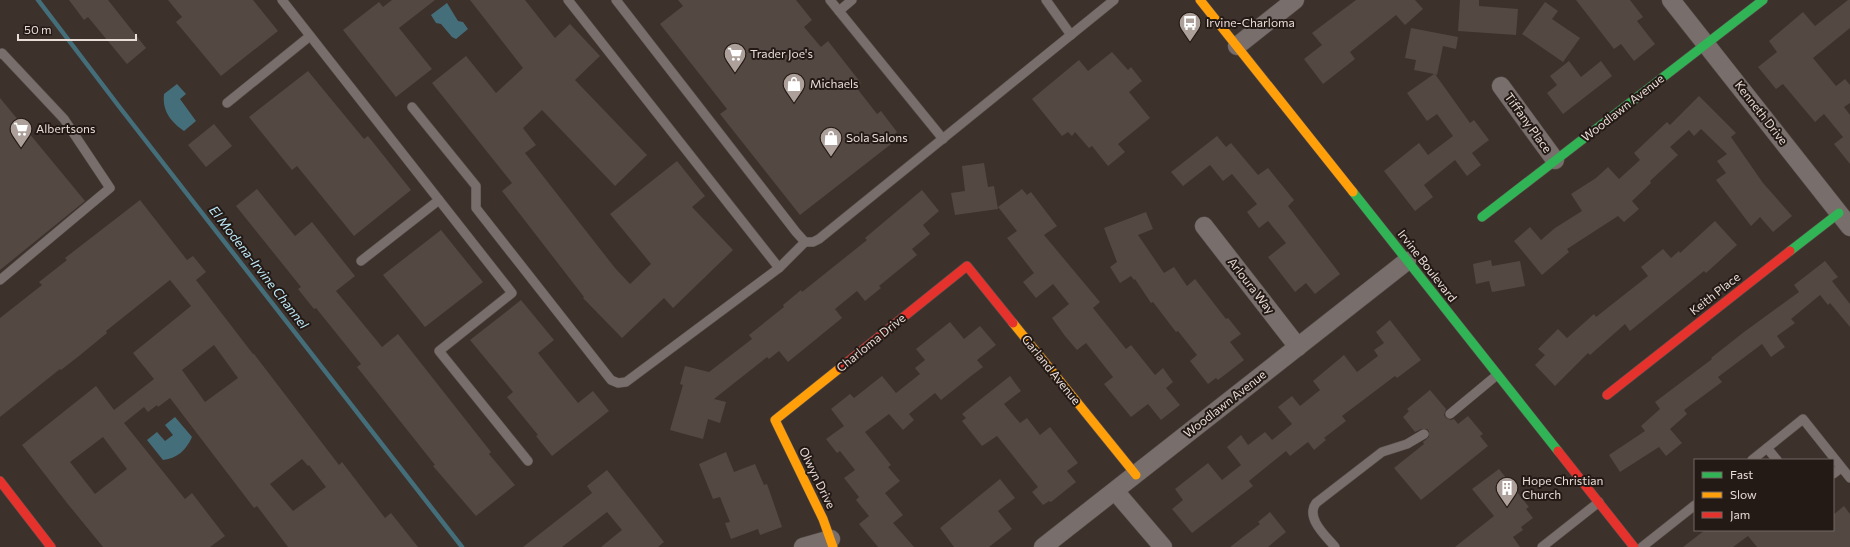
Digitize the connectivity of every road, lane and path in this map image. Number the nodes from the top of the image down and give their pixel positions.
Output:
1 (282, 0) edge
2 (568, 0) edge
3 (616, 0) edge
4 (830, 0) edge
5 (852, 0) edge
6 (1046, 0) edge
7 (1114, 0) edge
8 (1200, 0) edge
9 (1296, 0) edge
10 (1671, 0) edge
11 (1763, 0) edge
12 (839, 11) junction
13 (1071, 35) junction
14 (310, 36) junction
15 (1706, 44) junction
16 (1237, 46) junction
17 (0, 53) edge
18 (1501, 86) dead end
19 (227, 103) dead end
20 (412, 106) dead end
21 (943, 139) junction
22 (1555, 160) junction
23 (439, 200) junction
24 (1838, 213) junction
25 (1482, 217) dead end
26 (1204, 226) dead end
27 (1850, 227) edge
28 (805, 242) junction
29 (361, 261) dead end
30 (1408, 261) junction
31 (967, 266) joint
32 (779, 268) junction
33 (0, 280) edge
34 (1298, 347) junction
35 (1497, 375) junction
36 (1607, 395) dead end
37 (1450, 414) dead end
38 (775, 420) joint
39 (1424, 434) dead end
40 (1767, 448) junction
41 (1753, 459) edge
42 (1776, 459) edge
43 (528, 461) dead end
44 (1842, 468) junction
45 (1834, 473) edge
46 (1136, 474) junction
47 (1850, 478) edge
48 (0, 481) edge
49 (1115, 491) junction
50 (1599, 502) junction
51 (1694, 506) edge
52 (832, 543) edge
53 (51, 547) edge
54 (803, 547) edge
55 (1044, 547) edge
56 (1163, 547) edge
57 (1335, 547) edge
58 (1542, 547) edge
59 (1634, 547) edge
60 (1642, 547) edge

1 - 14 lane
2 - 32 lane
3 - 28 lane
4 - 12 lane
5 - 12 lane
6 - 13 lane
7 - 13 lane
8 - 16 street, Irvine Boulevard
9 - 16 street
10 - 15 street, Kenneth Drive
11 - 15 street, Woodlawn Avenue
12 - 21 lane
13 - 21 lane
14 - 19 lane
14 - 23 lane
15 - 22 street, Woodlawn Avenue
15 - 24 street, Kenneth Drive
16 - 30 street, Irvine Boulevard
17 - 33 lane
18 - 22 street, Tiffany Place
20 - 32 lane
21 - 28 lane
22 - 25 street, Woodlawn Avenue
23 - 29 lane
23 - 43 lane
24 - 27 street, Kenneth Drive
24 - 36 street, Keith Place
26 - 34 street, Arloura Way
28 - 32 lane
30 - 34 street, Woodlawn Avenue
30 - 35 street, Irvine Boulevard
31 - 38 street, Charloma Drive
31 - 46 street, Garland Avenue
34 - 46 street, Woodlawn Avenue
35 - 37 lane
35 - 50 street, Irvine Boulevard
38 - 52 street, Olwyn Drive
39 - 57 lane
40 - 41 lane
40 - 42 lane
40 - 44 lane
44 - 45 lane
44 - 47 lane
46 - 49 street, Woodlawn Avenue
48 - 53 street
49 - 55 street, Woodlawn Avenue
49 - 56 street
50 - 58 lane
50 - 59 street, Irvine Boulevard
51 - 60 lane
52 - 54 street

